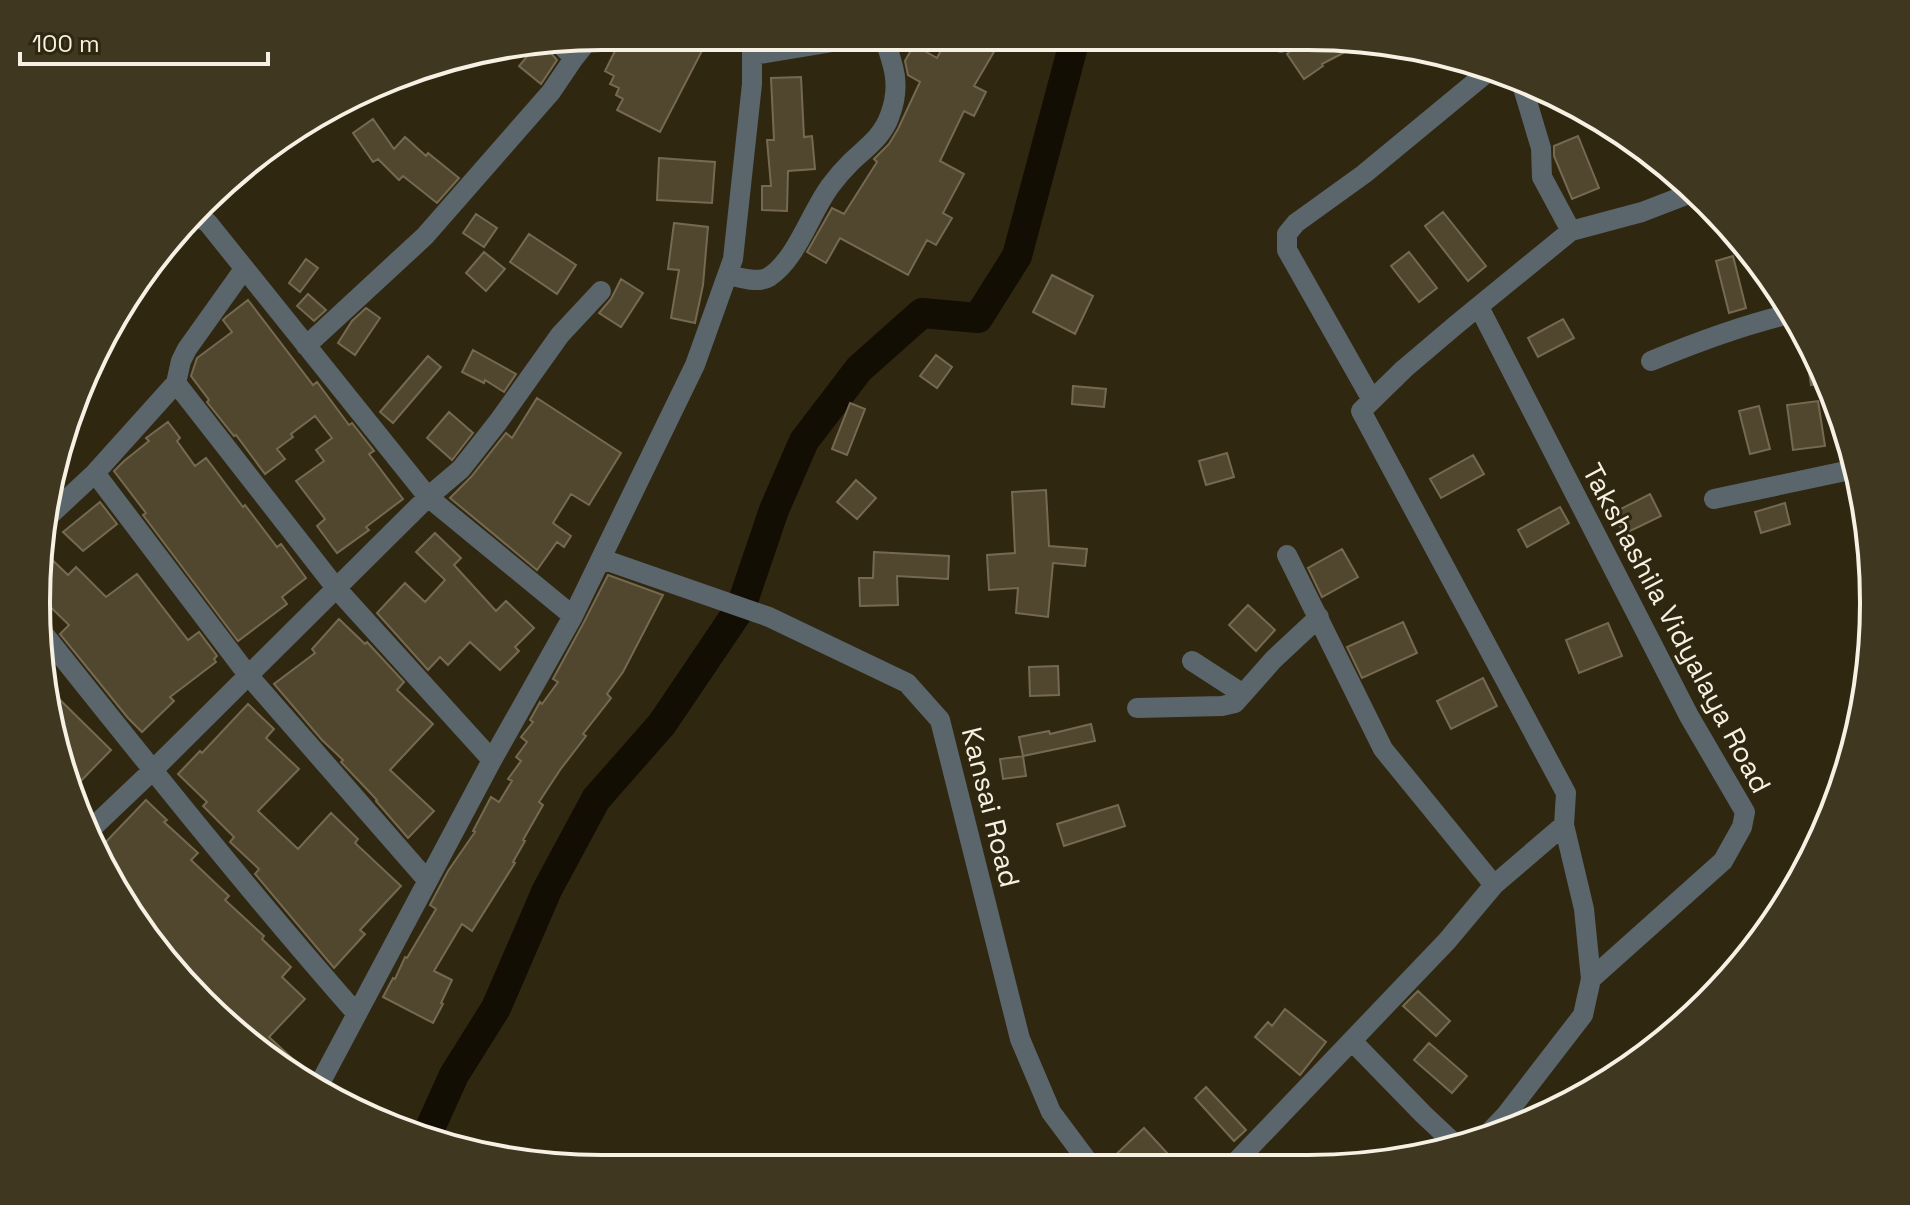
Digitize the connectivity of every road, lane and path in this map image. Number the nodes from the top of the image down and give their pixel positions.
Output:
1 (753, 50) edge
2 (887, 50) edge
3 (567, 51) edge
4 (1481, 78) edge
5 (1525, 95) edge
6 (1682, 197) edge
7 (204, 220) edge
8 (1571, 231) junction
9 (244, 269) junction
10 (728, 275) junction
11 (601, 291) dead end
12 (1479, 307) junction
13 (1780, 316) edge
14 (306, 346) junction
15 (1651, 361) dead end
16 (176, 383) junction
17 (1372, 400) junction
18 (1844, 471) edge
19 (95, 473) junction
20 (428, 497) junction
21 (1714, 499) dead end
22 (59, 507) edge
23 (1287, 555) dead end
24 (602, 559) junction
25 (336, 588) junction
26 (573, 616) junction
27 (1319, 617) junction
28 (52, 644) edge
29 (1192, 661) dead end
30 (248, 675) junction
31 (1243, 694) junction
32 (1137, 708) dead end
33 (492, 760) junction
34 (152, 771) junction
35 (96, 824) edge
36 (1564, 825) junction
37 (427, 880) junction
38 (1494, 885) junction
39 (1591, 979) junction
40 (356, 1013) junction
41 (1352, 1041) junction
42 (322, 1079) edge
43 (1501, 1120) edge
44 (1447, 1137) edge
45 (1083, 1155) edge
46 (1243, 1155) edge

1 - 10 street
2 - 10 street
3 - 14 street
4 - 17 street
5 - 8 street
6 - 8 street
7 - 9 street
8 - 12 street
9 - 14 street
9 - 16 street
10 - 24 street
11 - 20 street
12 - 17 street
12 - 39 street, Takshashila Vidyalaya Road
13 - 15 street
14 - 20 street
16 - 19 street
16 - 25 street
17 - 36 street
18 - 21 street
19 - 22 street
19 - 30 street
20 - 25 street
20 - 26 street
23 - 27 street
24 - 26 street
24 - 45 street, Kansai Road
25 - 30 street
25 - 33 street
26 - 33 street
27 - 31 street
27 - 38 street
28 - 34 street
29 - 31 street
30 - 34 street
30 - 37 street
31 - 32 street
33 - 37 street
34 - 35 street
34 - 40 street
36 - 38 street
36 - 39 street
37 - 40 street
38 - 41 street
39 - 43 street
40 - 42 street
41 - 44 street
41 - 46 street

